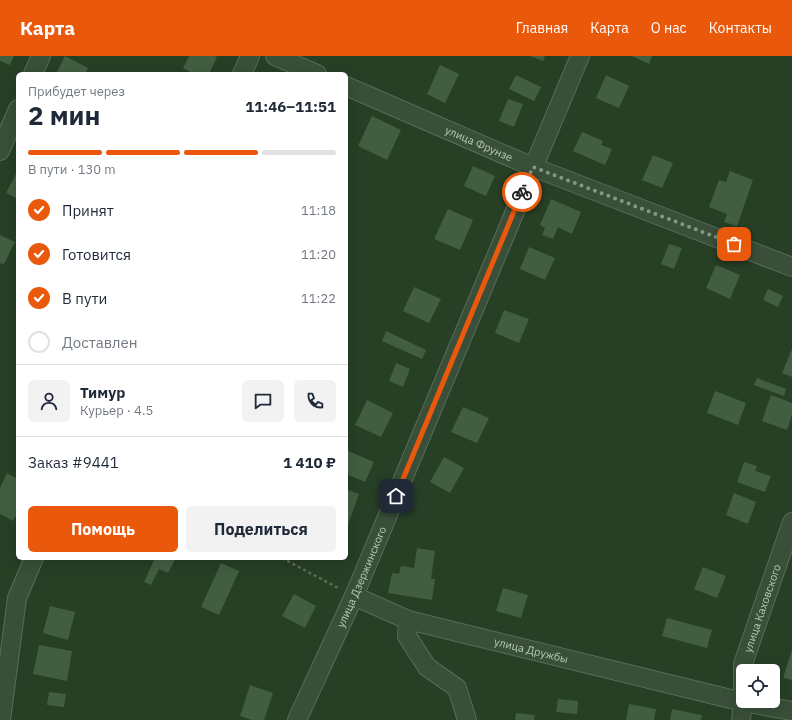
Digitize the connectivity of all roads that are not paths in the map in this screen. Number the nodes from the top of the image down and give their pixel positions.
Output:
1 (41, 56) edge
2 (250, 56) edge
3 (275, 56) edge
4 (580, 56) edge
5 (34, 72) edge
6 (243, 72) edge
7 (312, 72) edge
8 (348, 87) edge
9 (16, 114) edge
10 (0, 151) edge
11 (533, 167) junction
12 (792, 267) edge
13 (792, 522) edge
14 (33, 560) edge
15 (354, 596) junction
16 (408, 620) junction
17 (743, 664) edge
18 (736, 697) edge
19 (742, 708) edge
20 (780, 708) edge
21 (792, 711) edge
22 (1, 720) edge
23 (297, 720) edge
24 (467, 720) edge
25 (741, 720) edge

1 - 5 street
2 - 6 street
3 - 7 street
4 - 11 street, улица Дзержинского
8 - 11 street, улица Фрунзе
9 - 10 street
11 - 12 street, улица Фрунзе
11 - 15 street, улица Дзержинского
13 - 17 street, улица Каховского
14 - 22 street
15 - 16 street, улица Дружбы
15 - 23 street, улица Дзержинского
16 - 18 street, улица Дружбы
16 - 24 street
19 - 25 street, улица Каховского
20 - 21 street, улица Дружбы

